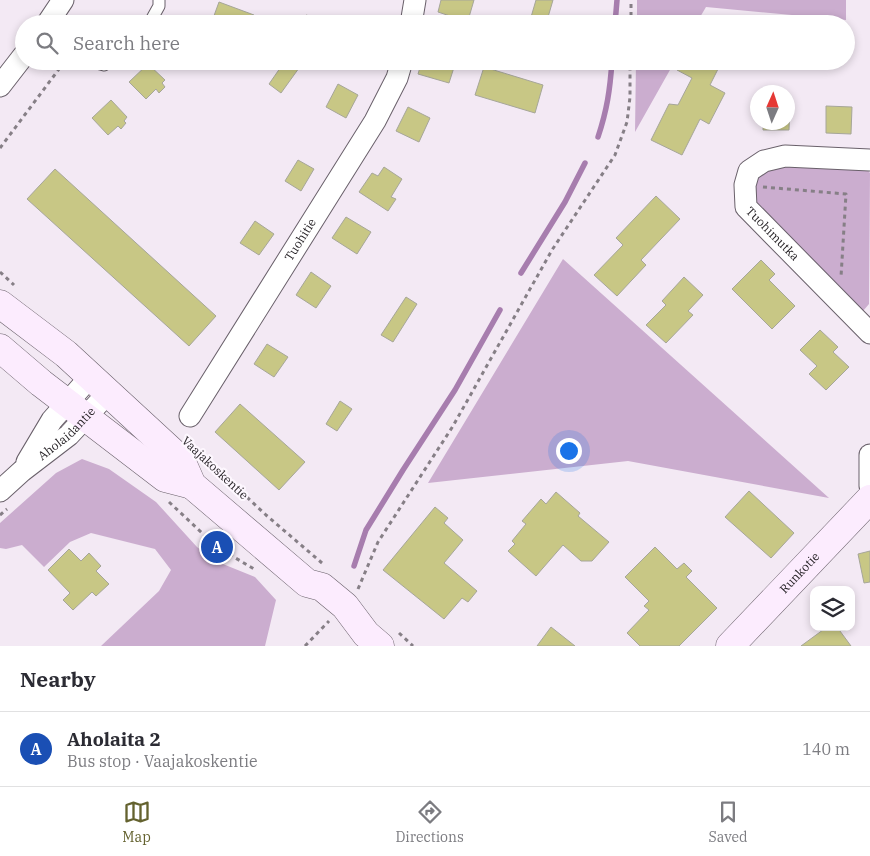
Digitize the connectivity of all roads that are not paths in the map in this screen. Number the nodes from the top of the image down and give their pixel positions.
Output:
1 (64, 0) edge
2 (159, 0) edge
3 (415, 0) edge
4 (53, 15) edge
5 (154, 15) edge
6 (412, 15) edge
7 (15, 67) edge
8 (399, 70) edge
9 (0, 86) edge
10 (870, 160) edge
11 (0, 304) edge
12 (870, 333) edge
13 (0, 348) edge
14 (99, 385) junction
15 (76, 410) junction
16 (190, 416) dead end
17 (870, 455) edge
18 (192, 485) junction
19 (870, 486) edge
20 (0, 491) edge
21 (870, 499) edge
22 (373, 640) edge
23 (730, 646) edge

1 - 4 street
2 - 5 lane
3 - 6 street
7 - 9 street
8 - 16 street, Tuohitie
10 - 12 street, Tuohimutka
11 - 14 main road, Vaajakoskentie
13 - 15 main road, Vaajakoskentie
14 - 15 street, Aholaidantie
14 - 18 main road, Vaajakoskentie
15 - 18 main road, Vaajakoskentie
15 - 20 street, Aholaidantie
17 - 19 street
18 - 22 main road, Vaajakoskentie
21 - 23 main road, Runkotie

